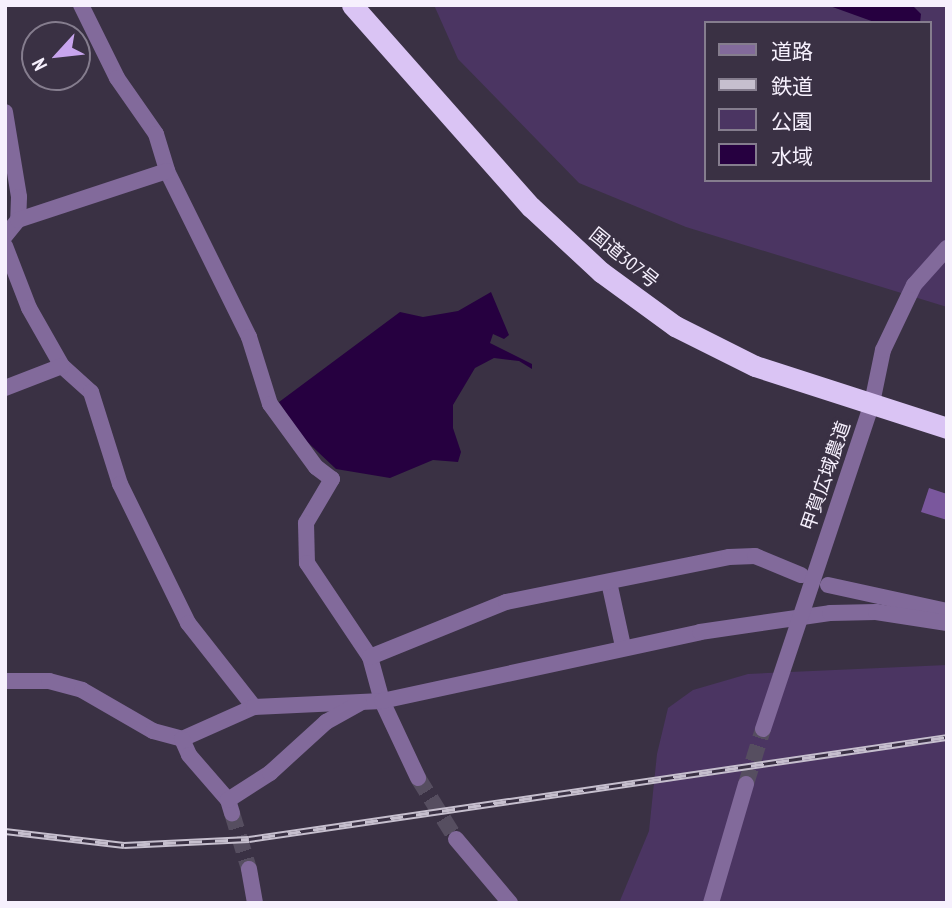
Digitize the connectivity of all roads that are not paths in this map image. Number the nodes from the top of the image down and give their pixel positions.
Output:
1 (81, 5) edge
2 (352, 5) edge
3 (5, 112) edge
4 (7, 131) edge
5 (167, 171) junction
6 (19, 220) junction
7 (5, 236) edge
8 (5, 246) edge
9 (947, 248) edge
10 (62, 366) junction
11 (5, 388) edge
12 (872, 403) junction
13 (947, 428) edge
14 (801, 575) dead end
15 (608, 582) junction
16 (828, 585) dead end
17 (947, 611) edge
18 (800, 619) junction
19 (947, 623) edge
20 (623, 646) junction
21 (370, 657) junction
22 (5, 681) edge
23 (382, 701) junction
24 (361, 702) junction
25 (254, 707) junction
26 (763, 729) tunnel mouth
27 (182, 739) junction
28 (418, 778) tunnel mouth
29 (746, 784) tunnel mouth
30 (456, 839) tunnel mouth
31 (249, 869) tunnel mouth
32 (255, 903) edge
33 (510, 903) edge
34 (711, 903) edge

1 - 5 street
2 - 12 highway, 国道307号
3 - 4 street
4 - 6 street
5 - 6 street
5 - 21 street
6 - 7 street
8 - 10 street
9 - 12 street, 甲賀広域農道
10 - 11 street
10 - 25 street
12 - 13 highway, 国道307号
12 - 18 street, 甲賀広域農道
14 - 15 street
15 - 20 street
15 - 21 street
16 - 17 street
18 - 19 street
18 - 20 street
18 - 26 street, 甲賀広域農道
20 - 23 street
21 - 23 street
22 - 27 street
23 - 24 street
23 - 28 street
24 - 25 street
24 - 27 street
25 - 27 street
29 - 34 street
30 - 33 street
31 - 32 street

